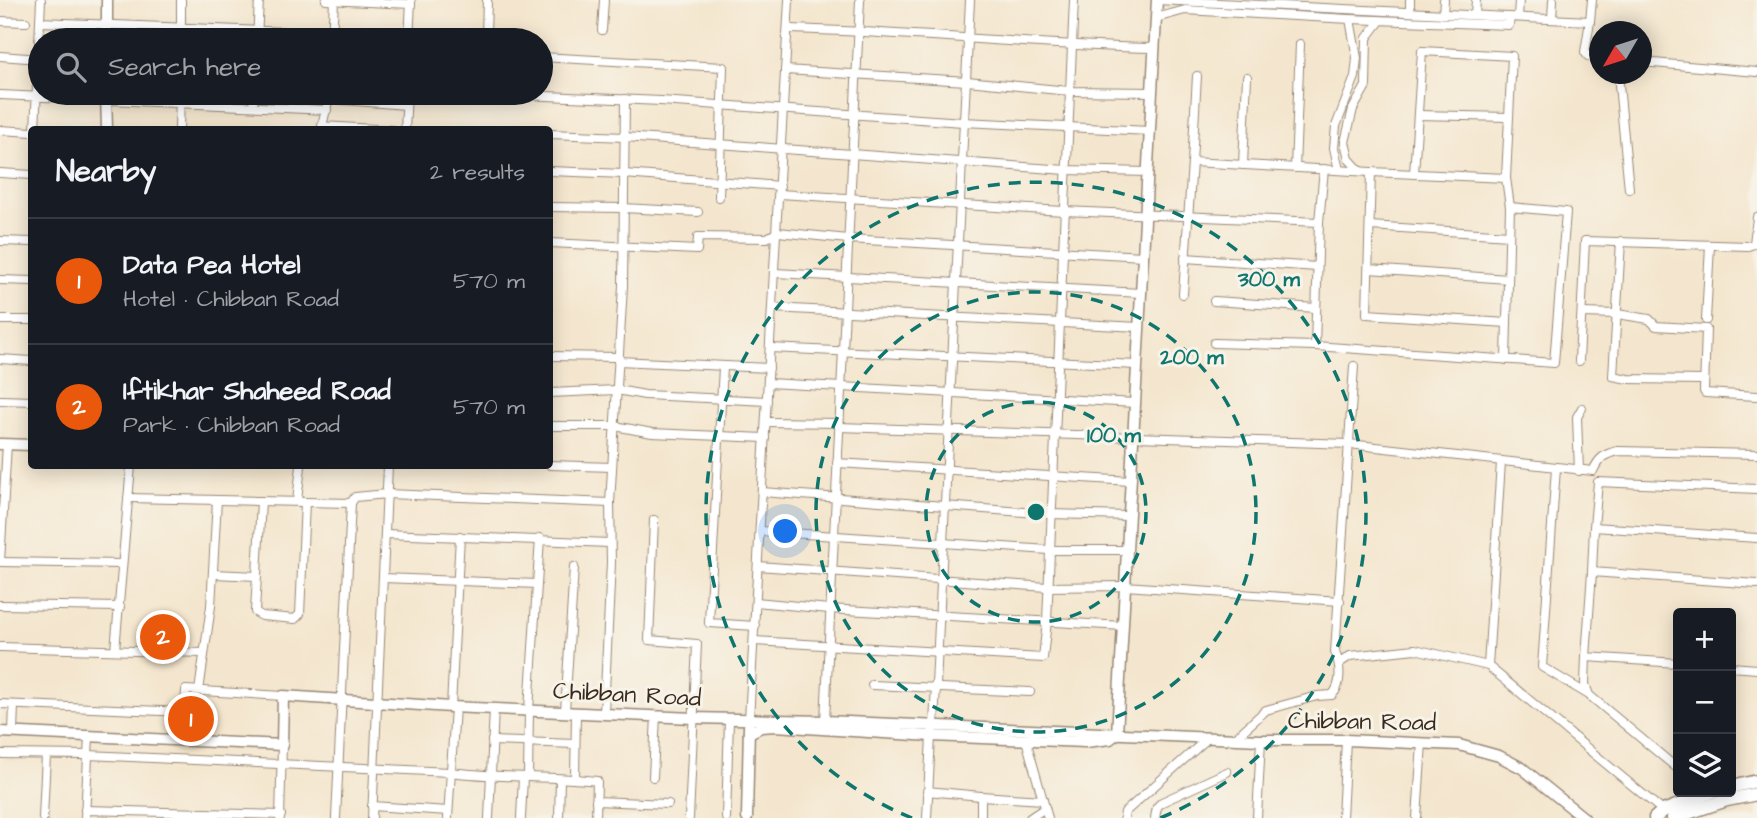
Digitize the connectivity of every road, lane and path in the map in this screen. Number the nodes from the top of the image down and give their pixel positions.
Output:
1 (41, 0) edge
2 (107, 0) edge
3 (181, 0) edge
4 (259, 0) edge
5 (326, 0) edge
6 (334, 0) edge
7 (487, 0) edge
8 (604, 0) edge
9 (789, 0) edge
10 (860, 0) edge
11 (970, 0) edge
12 (1074, 0) edge
13 (1370, 0) edge
14 (1410, 0) edge
15 (1444, 0) edge
16 (1476, 0) edge
17 (1519, 0) edge
18 (1553, 0) edge
19 (1592, 0) edge
20 (1156, 1) edge
21 (1196, 1) edge
22 (412, 2) edge
23 (1226, 2) edge
24 (1261, 3) edge
25 (1297, 3) edge
26 (1334, 4) edge
27 (1185, 10) junction
28 (1370, 10) junction
29 (1410, 12) junction
30 (1443, 13) junction
31 (1475, 15) junction
32 (1514, 17) junction
33 (1156, 18) junction
34 (1350, 19) junction
35 (1552, 19) junction
36 (0, 21) edge
37 (1380, 21) junction
38 (1590, 21) joint
39 (26, 22) dead end
40 (40, 22) junction
41 (107, 25) junction
42 (1589, 27) edge
43 (40, 28) edge
44 (162, 28) edge
45 (181, 28) edge
46 (257, 28) edge
47 (332, 28) edge
48 (411, 28) edge
49 (486, 28) edge
50 (789, 29) junction
51 (602, 30) dead end
52 (859, 31) junction
53 (966, 40) junction
54 (1300, 44) dead end
55 (1071, 46) junction
56 (1153, 48) junction
57 (0, 56) edge
58 (1589, 56) edge
59 (28, 58) edge
60 (553, 58) edge
61 (1652, 63) edge
62 (785, 70) junction
63 (1757, 72) edge
64 (855, 74) junction
65 (1196, 76) dead end
66 (1247, 77) dead end
67 (967, 81) junction
68 (1619, 84) edge
69 (1069, 91) junction
70 (1152, 92) junction
71 (0, 95) edge
72 (28, 96) edge
73 (553, 96) edge
74 (625, 99) junction
75 (37, 105) edge
76 (106, 105) edge
77 (180, 105) edge
78 (216, 105) edge
79 (328, 105) edge
80 (406, 105) edge
81 (721, 105) junction
82 (253, 106) joint
83 (327, 110) junction
84 (783, 110) junction
85 (854, 114) junction
86 (1418, 114) junction
87 (1509, 117) junction
88 (963, 122) junction
89 (34, 126) edge
90 (107, 126) edge
91 (179, 126) edge
92 (337, 126) edge
93 (405, 126) edge
94 (1067, 128) junction
95 (0, 130) edge
96 (28, 131) edge
97 (1150, 131) junction
98 (553, 134) edge
99 (625, 137) junction
100 (719, 143) junction
101 (781, 150) junction
102 (853, 154) junction
103 (960, 162) junction
104 (1192, 162) junction
105 (1243, 165) junction
106 (1295, 168) junction
107 (1324, 169) junction
108 (1066, 170) junction
109 (1339, 170) junction
110 (553, 171) edge
111 (1360, 171) junction
112 (1148, 172) junction
113 (1371, 172) junction
114 (0, 173) edge
115 (624, 174) junction
116 (1414, 174) junction
117 (28, 175) edge
118 (1506, 178) junction
119 (719, 181) junction
120 (1629, 189) dead end
121 (779, 190) junction
122 (719, 197) dead end
123 (850, 198) junction
124 (960, 204) junction
125 (553, 207) edge
126 (1510, 207) junction
127 (624, 208) junction
128 (1064, 211) junction
129 (698, 212) dead end
130 (1145, 215) junction
131 (1188, 217) junction
132 (1757, 217) edge
133 (1319, 222) junction
134 (1370, 226) junction
135 (778, 232) junction
136 (1509, 235) junction
137 (848, 239) junction
138 (0, 241) edge
139 (28, 242) edge
140 (1621, 242) junction
141 (553, 243) edge
142 (1710, 244) junction
143 (958, 245) junction
144 (623, 248) junction
145 (1062, 252) junction
146 (1143, 256) junction
147 (1185, 258) junction
148 (1317, 267) junction
149 (1369, 269) junction
150 (775, 273) junction
151 (846, 277) junction
152 (1508, 279) junction
153 (0, 280) edge
154 (28, 281) edge
155 (956, 283) junction
156 (1060, 289) junction
157 (1141, 293) junction
158 (1183, 294) dead end
159 (1214, 300) dead end
160 (773, 307) junction
161 (1316, 308) junction
162 (845, 311) junction
163 (1582, 313) junction
164 (1617, 314) junction
165 (954, 317) junction
166 (0, 320) edge
167 (28, 320) edge
168 (1706, 320) dead end
169 (1059, 323) junction
170 (1507, 323) junction
171 (1139, 327) junction
172 (1214, 343) dead end
173 (1315, 346) junction
174 (770, 348) junction
175 (842, 351) junction
176 (553, 356) edge
177 (953, 356) junction
178 (0, 359) edge
179 (618, 359) junction
180 (28, 360) edge
181 (1506, 360) junction
182 (1579, 361) dead end
183 (1057, 362) junction
184 (1137, 365) junction
185 (1354, 366) dead end
186 (723, 367) junction
187 (769, 368) junction
188 (1703, 380) junction
189 (768, 383) junction
190 (841, 387) junction
191 (617, 390) junction
192 (553, 393) edge
193 (951, 393) junction
194 (1757, 396) edge
195 (1055, 399) junction
196 (0, 400) edge
197 (721, 400) junction
198 (28, 401) edge
199 (767, 401) junction
200 (1135, 403) junction
201 (1582, 408) dead end
202 (766, 422) junction
203 (839, 425) junction
204 (553, 426) edge
205 (615, 426) junction
206 (949, 431) junction
207 (1054, 435) junction
208 (719, 436) junction
209 (765, 438) junction
210 (1133, 438) junction
211 (4, 444) edge
212 (1349, 444) junction
213 (28, 445) edge
214 (1757, 454) edge
215 (1501, 462) junction
216 (837, 463) junction
217 (553, 465) edge
218 (612, 467) junction
219 (1556, 468) junction
220 (131, 469) edge
221 (301, 469) edge
222 (388, 469) edge
223 (947, 470) junction
224 (1579, 471) junction
225 (1593, 471) junction
226 (1052, 477) junction
227 (1131, 481) junction
228 (1598, 482) junction
229 (1757, 489) edge
230 (762, 492) junction
231 (387, 494) junction
232 (835, 497) junction
233 (128, 498) junction
234 (217, 500) junction
235 (261, 501) junction
236 (301, 502) junction
237 (351, 503) junction
238 (610, 503) junction
239 (945, 505) junction
240 (1051, 513) junction
241 (1129, 516) junction
242 (654, 520) dead end
243 (1594, 527) junction
244 (760, 531) junction
245 (385, 534) junction
246 (460, 536) junction
247 (833, 536) junction
248 (540, 538) junction
249 (1757, 538) edge
250 (609, 542) junction
251 (943, 543) junction
252 (1049, 550) junction
253 (1127, 550) junction
254 (0, 562) edge
255 (122, 564) junction
256 (758, 566) junction
257 (574, 567) dead end
258 (831, 572) junction
259 (1592, 572) junction
260 (214, 574) junction
261 (257, 576) junction
262 (383, 578) junction
263 (941, 579) junction
264 (458, 581) junction
265 (537, 584) junction
266 (1757, 584) edge
267 (1125, 586) junction
268 (1047, 587) junction
269 (1340, 601) junction
270 (756, 602) junction
271 (0, 605) edge
272 (120, 607) junction
273 (829, 609) junction
274 (940, 614) junction
275 (1047, 621) junction
276 (755, 626) junction
277 (1123, 626) junction
278 (754, 641) junction
279 (828, 645) junction
280 (0, 647) edge
281 (115, 650) junction
282 (938, 651) junction
283 (203, 653) junction
284 (1586, 657) junction
285 (1341, 662) junction
286 (1673, 663) edge
287 (1488, 666) junction
288 (1736, 667) edge
289 (1757, 669) edge
290 (873, 685) dead end
291 (936, 688) junction
292 (199, 691) junction
293 (1030, 692) dead end
294 (1590, 695) junction
295 (283, 696) junction
296 (341, 699) junction
297 (378, 702) junction
298 (0, 704) edge
299 (14, 705) junction
300 (453, 707) junction
301 (494, 708) junction
302 (529, 710) junction
303 (184, 712) junction
304 (570, 712) junction
305 (604, 713) junction
306 (656, 716) junction
307 (693, 718) junction
308 (729, 720) junction
309 (750, 720) junction
310 (825, 720) junction
311 (933, 731) junction
312 (0, 732) edge
313 (13, 732) junction
314 (749, 733) junction
315 (1117, 734) junction
316 (89, 736) junction
317 (1208, 738) junction
318 (1234, 739) junction
319 (1026, 740) junction
320 (1261, 740) junction
321 (1346, 740) junction
322 (183, 741) junction
323 (492, 741) junction
324 (528, 742) junction
325 (1422, 743) junction
326 (575, 744) junction
327 (282, 745) junction
328 (0, 754) edge
329 (46, 755) junction
330 (89, 755) junction
331 (1673, 765) edge
332 (281, 766) junction
333 (339, 767) junction
334 (375, 769) junction
335 (450, 772) junction
336 (1227, 772) dead end
337 (490, 777) junction
338 (525, 777) junction
339 (653, 777) dead end
340 (560, 779) junction
341 (575, 779) junction
342 (1757, 781) edge
343 (1736, 786) edge
344 (927, 791) junction
345 (1736, 794) edge
346 (1757, 794) edge
347 (981, 796) junction
348 (1708, 797) edge
349 (596, 801) junction
350 (668, 804) dead end
351 (1044, 804) junction
352 (372, 806) junction
353 (85, 814) edge
354 (157, 815) edge
355 (448, 815) edge
356 (239, 816) edge
357 (280, 816) edge
358 (1664, 816) edge
359 (43, 818) edge
360 (336, 818) edge
361 (372, 818) edge
362 (489, 818) edge
363 (521, 818) edge
364 (559, 818) edge
365 (596, 818) edge
366 (689, 818) edge
367 (726, 818) edge
368 (747, 818) edge
369 (927, 818) edge
370 (981, 818) edge
371 (1030, 818) edge
372 (1048, 818) edge
373 (1124, 818) edge
374 (1155, 818) edge
375 (1257, 818) edge
376 (1342, 818) edge
377 (1417, 818) edge
378 (1584, 818) edge

1 - 40 street
2 - 41 street
3 - 45 street
4 - 46 street
5 - 6 street
6 - 22 street
6 - 47 street
7 - 49 street
8 - 51 street
9 - 50 street
10 - 52 street
11 - 53 street
12 - 55 street
13 - 28 street
14 - 29 street
15 - 30 street
16 - 31 street
17 - 32 street
18 - 35 street
19 - 38 street
20 - 21 street
20 - 27 street
20 - 33 street
21 - 23 street
22 - 48 street
23 - 24 street
24 - 25 street
25 - 26 street
26 - 28 street
27 - 33 street
27 - 34 street
28 - 29 street
29 - 30 street
30 - 31 street
31 - 32 street
32 - 35 street
32 - 37 street
33 - 56 street
34 - 37 street
34 - 109 street
35 - 38 street
36 - 39 street
37 - 111 street
40 - 41 street
40 - 43 street
41 - 44 street
42 - 58 street
50 - 52 street
50 - 62 street
52 - 53 street
52 - 64 street
53 - 55 street
53 - 67 street
54 - 106 street
55 - 56 street
55 - 69 street
56 - 70 street
57 - 59 street
60 - 81 street
61 - 63 street
62 - 64 street
62 - 84 street
64 - 67 street
64 - 85 street
65 - 104 street
66 - 105 street
67 - 69 street
67 - 88 street
68 - 120 street
69 - 70 street
69 - 94 street
70 - 97 street
71 - 72 street
73 - 74 street
74 - 81 street
74 - 99 street
75 - 89 street
76 - 90 street
77 - 91 street
78 - 82 street
79 - 83 street
80 - 93 street
81 - 84 street
81 - 100 street
82 - 83 street
83 - 92 street
84 - 85 street
84 - 101 street
85 - 88 street
85 - 102 street
86 - 87 street
86 - 87 street
86 - 116 street
87 - 118 street
88 - 94 street
88 - 103 street
94 - 97 street
94 - 108 street
95 - 96 street
97 - 112 street
98 - 99 street
99 - 100 street
99 - 115 street
100 - 101 street
100 - 119 street
101 - 102 street
101 - 121 street
102 - 103 street
102 - 123 street
103 - 108 street
103 - 124 street
104 - 105 street
104 - 131 street
105 - 106 street
106 - 107 street
107 - 109 street
107 - 133 street
108 - 112 street
108 - 128 street
109 - 111 street
110 - 115 street
111 - 113 street
112 - 130 street
113 - 116 street
113 - 134 street
114 - 117 street
115 - 119 street
115 - 127 street
116 - 118 street
118 - 126 street
119 - 121 street
119 - 122 street
121 - 123 street
121 - 135 street
123 - 124 street
123 - 137 street
124 - 128 street
124 - 143 street
125 - 127 street
126 - 136 street
126 - 181 street
127 - 129 street
127 - 144 street
128 - 130 street
128 - 145 street
130 - 131 street
130 - 146 street
131 - 133 street
131 - 147 street
132 - 142 street
133 - 148 street
134 - 136 street
134 - 149 street
135 - 137 street
135 - 144 street
135 - 150 street
136 - 152 street
137 - 143 street
137 - 151 street
138 - 139 street
140 - 142 street
140 - 163 street
140 - 164 street
141 - 144 street
142 - 168 street
143 - 145 street
143 - 155 street
144 - 179 street
145 - 146 street
145 - 156 street
146 - 157 street
147 - 148 street
147 - 158 street
148 - 161 street
149 - 152 street
149 - 170 street
150 - 151 street
150 - 160 street
151 - 155 street
151 - 162 street
152 - 170 street
153 - 154 street
155 - 156 street
155 - 165 street
156 - 157 street
156 - 169 street
157 - 171 street
159 - 161 street
160 - 162 street
160 - 174 street
161 - 173 street
162 - 165 street
162 - 175 street
163 - 164 street
163 - 182 street
164 - 188 street
164 - 188 street
165 - 169 street
165 - 177 street
166 - 167 street
169 - 171 street
169 - 183 street
170 - 181 street
171 - 184 street
172 - 173 street
173 - 181 street
174 - 175 street
174 - 187 street
175 - 177 street
175 - 190 street
176 - 179 street
177 - 183 street
177 - 193 street
178 - 180 street
179 - 186 street
179 - 191 street
183 - 184 street
183 - 195 street
184 - 200 street
185 - 212 street
186 - 187 street
186 - 197 street
187 - 189 street
188 - 194 street
189 - 190 street
189 - 199 street
190 - 193 street
190 - 203 street
191 - 192 street
191 - 197 street
191 - 205 street
193 - 195 street
193 - 206 street
195 - 200 street
195 - 207 street
196 - 198 street
197 - 199 street
197 - 208 street
199 - 202 street
200 - 210 street
201 - 224 street
202 - 203 street
202 - 209 street
203 - 206 street
203 - 216 street
204 - 205 street
205 - 208 street
205 - 218 street
206 - 207 street
206 - 223 street
207 - 210 street
207 - 226 street
208 - 209 street
208 - 276 street
209 - 230 street
210 - 212 street
210 - 227 street
211 - 213 street
211 - 254 street
212 - 215 street
212 - 269 street
214 - 225 street
215 - 219 street
215 - 287 street
216 - 223 street
216 - 232 street
217 - 218 street
218 - 238 street
219 - 224 street
219 - 294 street
220 - 233 street
221 - 236 street
222 - 231 street
223 - 226 street
223 - 239 street
224 - 225 street
225 - 228 street
226 - 227 street
226 - 240 street
227 - 241 street
228 - 229 street
228 - 243 street
230 - 232 street
230 - 244 street
231 - 237 street
231 - 238 street
231 - 245 street
232 - 239 street
232 - 247 street
233 - 234 street
233 - 255 street
234 - 235 street
234 - 260 street
235 - 236 street
235 - 261 street
236 - 237 street
236 - 261 street
237 - 296 street
238 - 250 street
239 - 240 street
239 - 251 street
240 - 241 street
240 - 252 street
241 - 253 street
242 - 307 street
243 - 249 street
243 - 259 street
244 - 247 street
244 - 256 street
245 - 246 street
245 - 262 street
246 - 248 street
246 - 264 street
247 - 251 street
247 - 258 street
248 - 250 street
248 - 265 street
250 - 305 street
251 - 252 street
251 - 263 street
252 - 253 street
252 - 268 street
253 - 267 street
254 - 255 street
255 - 272 street
256 - 258 street
256 - 270 street
257 - 304 street
258 - 263 street
258 - 273 street
259 - 266 street
259 - 284 street
260 - 261 street
260 - 283 street
262 - 264 street
262 - 297 street
263 - 268 street
263 - 274 street
264 - 265 street
264 - 300 street
265 - 302 street
267 - 268 street
267 - 269 street
267 - 277 street
268 - 275 street
269 - 285 street
270 - 273 street
270 - 276 street
271 - 272 street
272 - 281 street
273 - 274 street
273 - 279 street
274 - 275 street
274 - 282 street
275 - 277 street
275 - 282 street
276 - 278 street
277 - 315 street
278 - 279 street
278 - 309 street
279 - 282 street
279 - 310 street
280 - 281 street
281 - 283 street
282 - 291 street
283 - 292 street
284 - 286 street
284 - 294 street
285 - 287 street
285 - 318 street
287 - 358 street
288 - 289 street
290 - 291 street
291 - 293 street
291 - 311 street
292 - 295 street, Chibban Road
292 - 303 street
294 - 331 street
295 - 296 street, Chibban Road
295 - 327 street
296 - 297 street, Chibban Road
296 - 333 street
297 - 300 street, Chibban Road
297 - 334 street
298 - 299 street
299 - 303 street
299 - 313 street
300 - 301 street, Chibban Road
300 - 335 street
301 - 302 street, Chibban Road
301 - 323 street
302 - 304 street, Chibban Road
302 - 324 street
303 - 322 street
304 - 305 street, Chibban Road
304 - 326 street
305 - 306 street, Chibban Road
306 - 307 street, Chibban Road
306 - 339 street
307 - 308 street, Chibban Road
307 - 366 street
308 - 309 street, Chibban Road
308 - 367 street
309 - 310 street, Chibban Road
309 - 314 street
310 - 311 street, Chibban Road
311 - 314 street, Chibban Road
311 - 315 street, Chibban Road
311 - 319 street, Chibban Road
311 - 344 street
312 - 313 street
313 - 316 street
314 - 368 street
315 - 317 street, Chibban Road
315 - 319 street, Chibban Road
316 - 322 street
316 - 330 street
317 - 318 street, Chibban Road
317 - 373 street
318 - 320 street, Chibban Road
319 - 351 street
320 - 321 street, Chibban Road
320 - 375 street
321 - 325 street, Chibban Road
321 - 376 street
322 - 327 street
323 - 324 street
323 - 337 street
324 - 326 street
324 - 338 street
325 - 377 street
325 - 378 street, Chibban Road
326 - 341 street
327 - 332 street
328 - 329 street
329 - 330 street
329 - 359 street
330 - 332 street
330 - 353 street
332 - 333 street
332 - 357 street
333 - 334 street
333 - 360 street
334 - 335 street
334 - 352 street
335 - 337 street
335 - 355 street
336 - 374 street
337 - 338 street
337 - 362 street
338 - 340 street
338 - 363 street
340 - 341 street
340 - 364 street
341 - 349 street
342 - 343 main road
344 - 347 street
344 - 369 street
345 - 346 main road
347 - 351 street
347 - 370 street
348 - 358 main road
349 - 350 street
349 - 365 street
351 - 371 street
351 - 372 street
352 - 355 street
352 - 361 street
353 - 354 street
354 - 356 street
356 - 357 street

